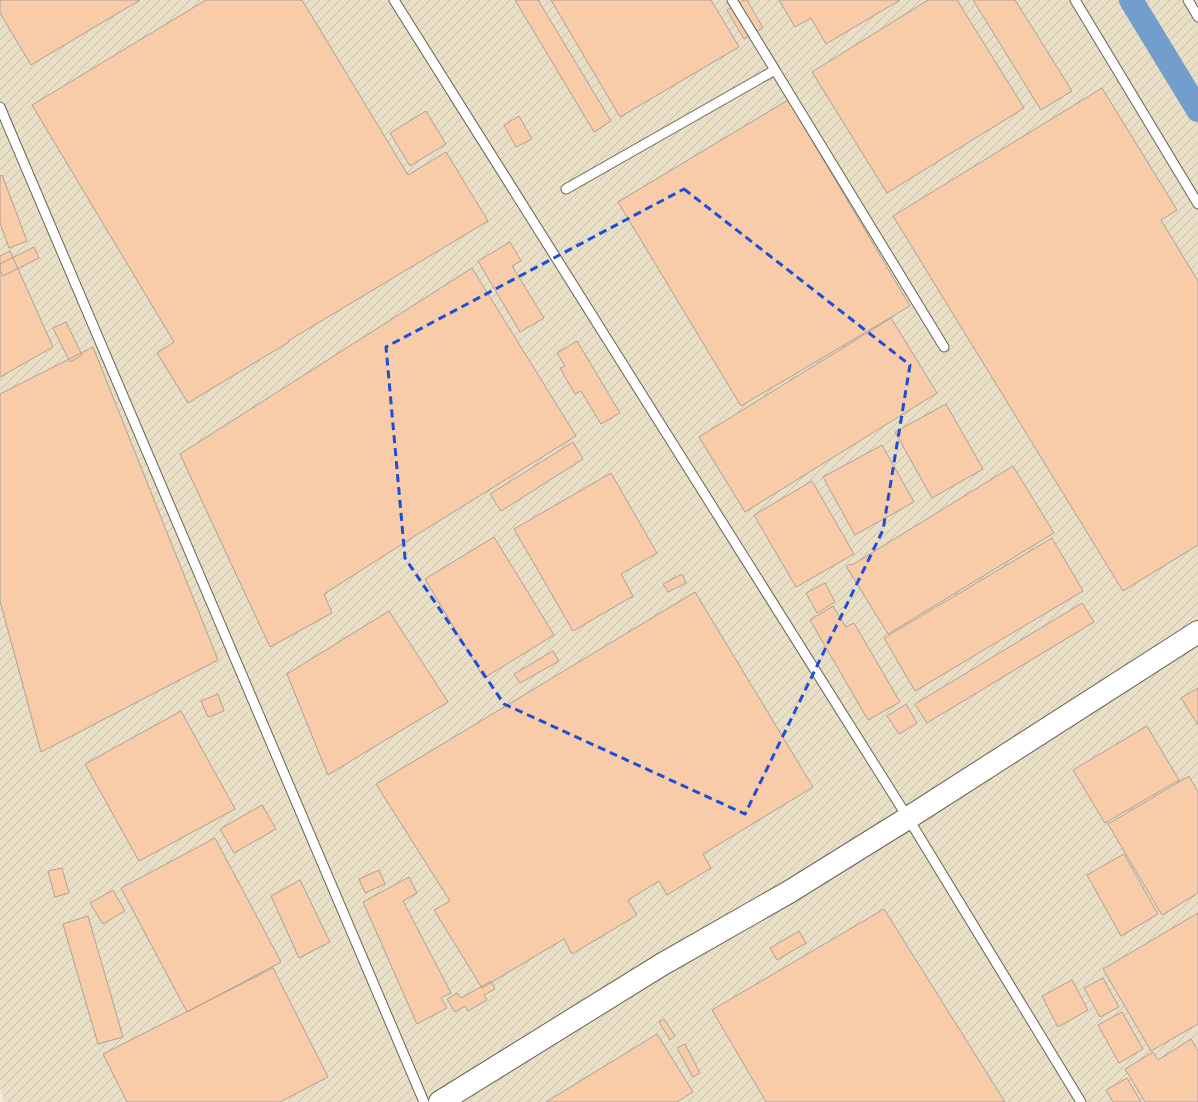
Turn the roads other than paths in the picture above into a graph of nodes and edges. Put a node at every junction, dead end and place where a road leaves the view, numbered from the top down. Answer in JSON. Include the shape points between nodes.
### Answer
{"nodes":[{"id":1,"x":394,"y":0,"type":"edge"},
{"id":2,"x":732,"y":0,"type":"edge"},
{"id":3,"x":1075,"y":0,"type":"edge"},
{"id":4,"x":1188,"y":0,"type":"edge"},
{"id":5,"x":1198,"y":17,"type":"edge"},
{"id":6,"x":775,"y":70,"type":"junction"},
{"id":7,"x":0,"y":107,"type":"edge"},
{"id":8,"x":566,"y":189,"type":"dead end"},
{"id":9,"x":1198,"y":204,"type":"edge"},
{"id":10,"x":944,"y":346,"type":"dead end"},
{"id":11,"x":1198,"y":632,"type":"edge"},
{"id":12,"x":908,"y":818,"type":"junction"},
{"id":13,"x":424,"y":1102,"type":"edge"},
{"id":14,"x":440,"y":1102,"type":"edge"},
{"id":15,"x":1081,"y":1102,"type":"edge"}],
"edges":[{"from":1,"to":12,"type":"lane"},
{"from":2,"to":6,"type":"lane"},
{"from":3,"to":9,"type":"lane"},
{"from":4,"to":5,"type":"lane"},
{"from":6,"to":8,"type":"lane"},
{"from":6,"to":10,"type":"lane"},
{"from":7,"to":13,"type":"lane"},
{"from":11,"to":12,"type":"street"},
{"from":12,"to":14,"type":"street","via":[[789,892],[661,965]]},
{"from":12,"to":15,"type":"lane"}]}
